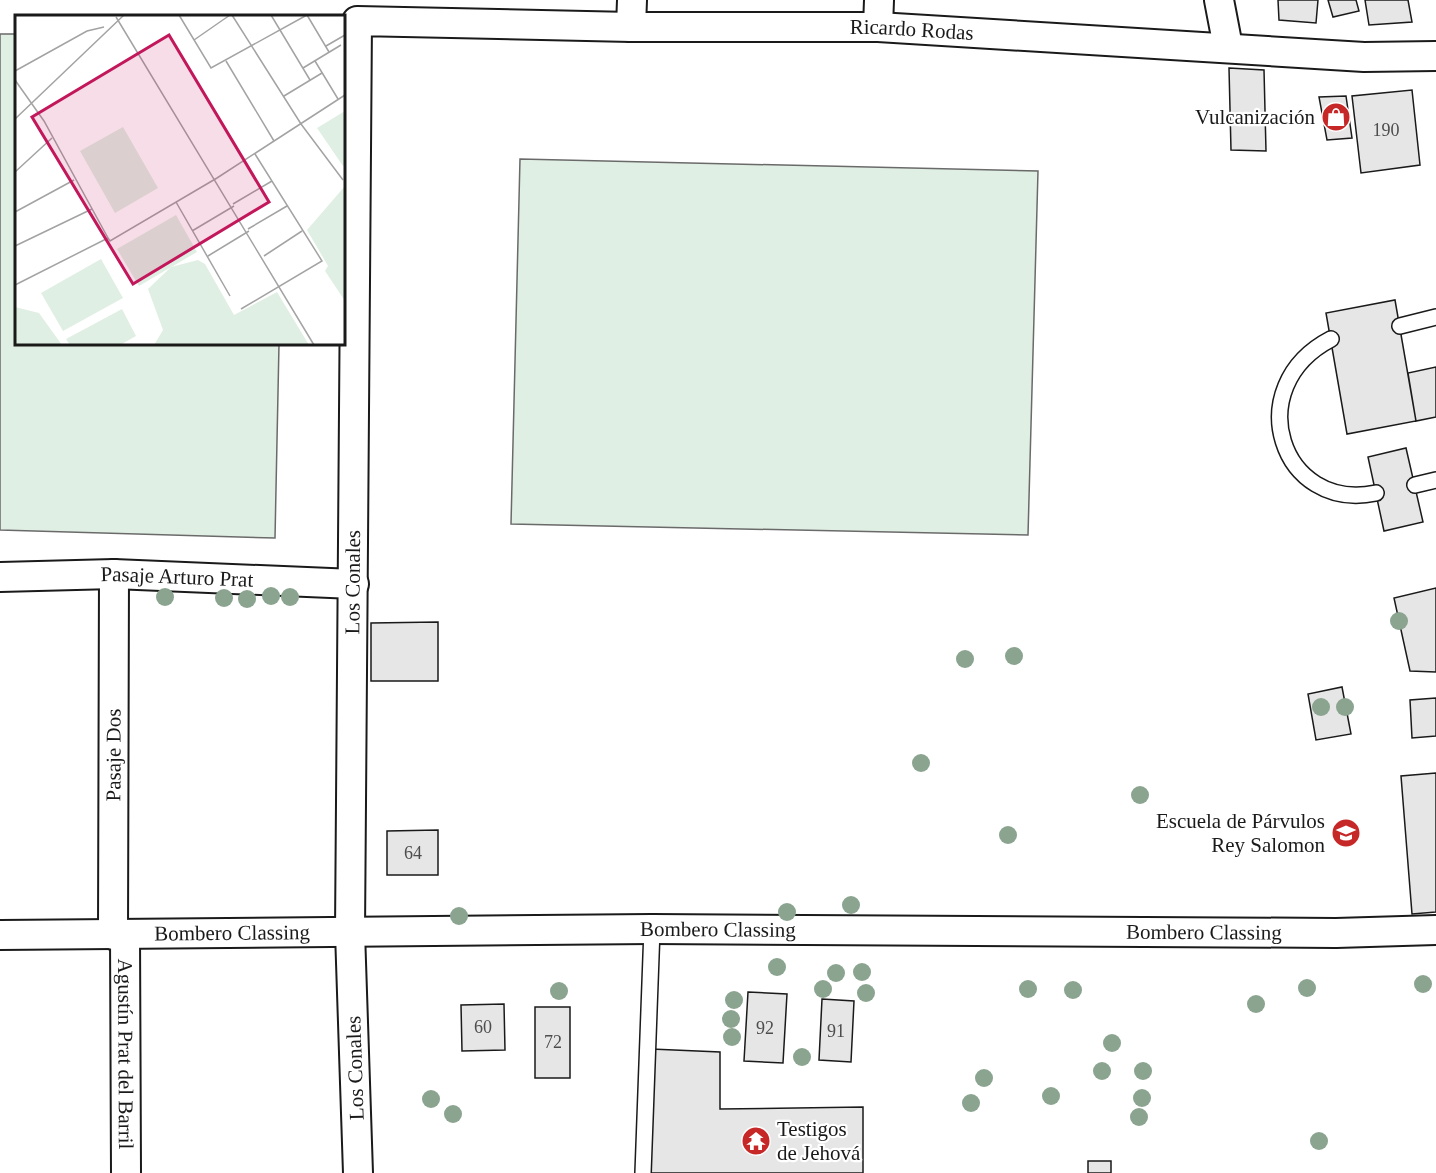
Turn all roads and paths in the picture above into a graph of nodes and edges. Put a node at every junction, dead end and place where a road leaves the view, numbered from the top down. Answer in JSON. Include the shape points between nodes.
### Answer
{"nodes":[{"id":1,"x":1219,"y":0,"type":"edge"},
{"id":2,"x":386,"y":10,"type":"edge"},
{"id":3,"x":631,"y":14,"type":"edge"},
{"id":4,"x":879,"y":14,"type":"edge"},
{"id":5,"x":1228,"y":47,"type":"junction"},
{"id":6,"x":1436,"y":56,"type":"edge"},
{"id":7,"x":1436,"y":317,"type":"edge"},
{"id":8,"x":1400,"y":326,"type":"dead end"},
{"id":9,"x":1331,"y":339,"type":"dead end"},
{"id":10,"x":1436,"y":480,"type":"edge"},
{"id":11,"x":1415,"y":484,"type":"dead end"},
{"id":12,"x":1376,"y":493,"type":"dead end"},
{"id":13,"x":114,"y":574,"type":"junction"},
{"id":14,"x":0,"y":577,"type":"edge"},
{"id":15,"x":354,"y":584,"type":"junction"},
{"id":16,"x":652,"y":929,"type":"junction"},
{"id":17,"x":1436,"y":930,"type":"edge"},
{"id":18,"x":350,"y":932,"type":"junction"},
{"id":19,"x":0,"y":935,"type":"edge"},
{"id":20,"x":119,"y":935,"type":"junction"},
{"id":21,"x":126,"y":1173,"type":"edge"},
{"id":22,"x":358,"y":1173,"type":"edge"},
{"id":23,"x":643,"y":1173,"type":"edge"}],
"edges":[{"from":1,"to":5,"type":"street"},
{"from":2,"to":3,"type":"street","name":"Ricardo Rodas"},
{"from":2,"to":15,"type":"street","name":"Los Conales","via":[[357,21]]},
{"from":3,"to":4,"type":"street","name":"Ricardo Rodas"},
{"from":4,"to":5,"type":"street","name":"Ricardo Rodas"},
{"from":5,"to":6,"type":"street","name":"Ricardo Rodas","via":[[1364,57]]},
{"from":7,"to":8,"type":"lane"},
{"from":9,"to":12,"type":"lane","via":[[1301,358],[1283,388],[1279,405],[1282,440],[1290,457],[1316,483],[1351,495]]},
{"from":10,"to":11,"type":"lane"},
{"from":13,"to":14,"type":"street","name":"Pasaje Arturo Prat"},
{"from":13,"to":15,"type":"street","name":"Pasaje Arturo Prat"},
{"from":13,"to":20,"type":"street","name":"Pasaje Dos"},
{"from":15,"to":18,"type":"street","name":"Los Conales"},
{"from":16,"to":17,"type":"street","name":"Bombero Classing","via":[[1325,933]]},
{"from":16,"to":18,"type":"street","name":"Bombero Classing"},
{"from":16,"to":23,"type":"lane"},
{"from":18,"to":20,"type":"street","name":"Bombero Classing"},
{"from":18,"to":22,"type":"street","name":"Los Conales"},
{"from":19,"to":20,"type":"street","name":"Bombero Classing"},
{"from":20,"to":21,"type":"street","name":"Agustín Prat del Barril"}]}
